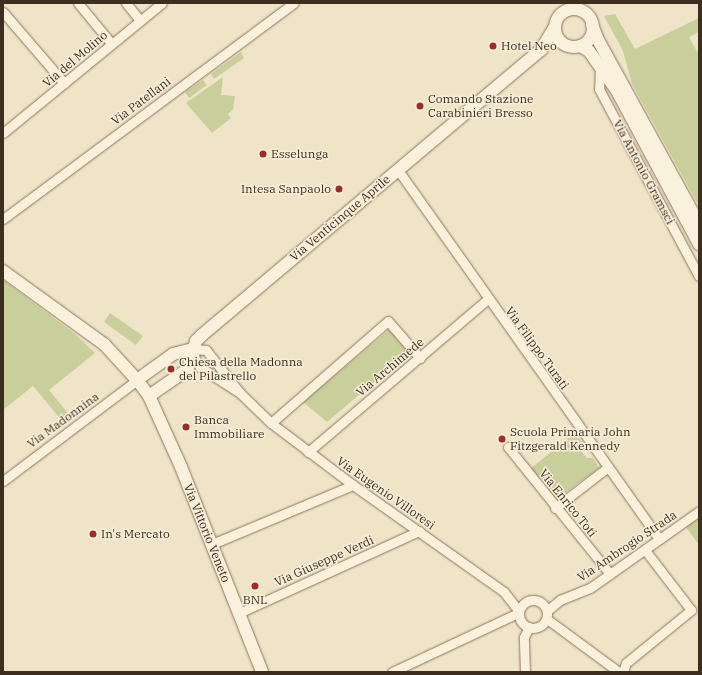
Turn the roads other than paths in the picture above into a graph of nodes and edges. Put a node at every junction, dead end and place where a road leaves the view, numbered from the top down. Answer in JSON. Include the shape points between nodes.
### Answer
{"nodes":[{"id":1,"x":78,"y":3,"type":"edge"},
{"id":2,"x":126,"y":3,"type":"edge"},
{"id":3,"x":162,"y":3,"type":"edge"},
{"id":4,"x":294,"y":3,"type":"edge"},
{"id":5,"x":558,"y":3,"type":"edge"},
{"id":6,"x":573,"y":6,"type":"edge"},
{"id":7,"x":3,"y":12,"type":"edge"},
{"id":8,"x":140,"y":20,"type":"junction"},
{"id":9,"x":556,"y":24,"type":"junction"},
{"id":10,"x":592,"y":25,"type":"junction"},
{"id":11,"x":111,"y":43,"type":"junction"},
{"id":12,"x":567,"y":46,"type":"junction"},
{"id":13,"x":580,"y":46,"type":"junction"},
{"id":14,"x":541,"y":50,"type":"junction"},
{"id":15,"x":600,"y":66,"type":"junction"},
{"id":16,"x":64,"y":83,"type":"junction"},
{"id":17,"x":3,"y":133,"type":"edge"},
{"id":18,"x":398,"y":170,"type":"junction"},
{"id":19,"x":3,"y":219,"type":"edge"},
{"id":20,"x":699,"y":224,"type":"edge"},
{"id":21,"x":699,"y":244,"type":"edge"},
{"id":22,"x":3,"y":271,"type":"edge"},
{"id":23,"x":699,"y":276,"type":"edge"},
{"id":24,"x":488,"y":299,"type":"junction"},
{"id":25,"x":193,"y":349,"type":"junction"},
{"id":26,"x":420,"y":358,"type":"junction"},
{"id":27,"x":138,"y":380,"type":"junction"},
{"id":28,"x":240,"y":394,"type":"junction"},
{"id":29,"x":149,"y":396,"type":"junction"},
{"id":30,"x":271,"y":422,"type":"junction"},
{"id":31,"x":508,"y":447,"type":"dead end"},
{"id":32,"x":308,"y":452,"type":"junction"},
{"id":33,"x":608,"y":467,"type":"junction"},
{"id":34,"x":3,"y":481,"type":"edge"},
{"id":35,"x":353,"y":485,"type":"junction"},
{"id":36,"x":555,"y":508,"type":"junction"},
{"id":37,"x":699,"y":511,"type":"edge"},
{"id":38,"x":419,"y":531,"type":"junction"},
{"id":39,"x":659,"y":539,"type":"junction"},
{"id":40,"x":212,"y":544,"type":"junction"},
{"id":41,"x":645,"y":550,"type":"junction"},
{"id":42,"x":610,"y":574,"type":"junction"},
{"id":43,"x":518,"y":612,"type":"junction"},
{"id":44,"x":238,"y":613,"type":"junction"},
{"id":45,"x":548,"y":615,"type":"junction"},
{"id":46,"x":534,"y":626,"type":"junction"},
{"id":47,"x":564,"y":634,"type":"junction"},
{"id":48,"x":262,"y":672,"type":"edge"},
{"id":49,"x":392,"y":672,"type":"edge"},
{"id":50,"x":525,"y":672,"type":"edge"},
{"id":51,"x":619,"y":672,"type":"edge"},
{"id":52,"x":624,"y":672,"type":"edge"}],
"edges":[{"from":1,"to":11,"type":"street"},
{"from":2,"to":8,"type":"street"},
{"from":3,"to":8,"type":"street","name":"Via del Molino"},
{"from":4,"to":19,"type":"street","name":"Via Patellani"},
{"from":5,"to":9,"type":"street"},
{"from":6,"to":9,"type":"street"},
{"from":6,"to":10,"type":"street","via":[[585,13]]},
{"from":7,"to":16,"type":"street"},
{"from":8,"to":11,"type":"street","name":"Via del Molino"},
{"from":9,"to":12,"type":"street","via":[[558,39]]},
{"from":9,"to":14,"type":"street","name":"Via Venticinque Aprile"},
{"from":10,"to":13,"type":"street","via":[[590,37]]},
{"from":10,"to":20,"type":"street","name":"Via Antonio Gramsci"},
{"from":11,"to":16,"type":"street","name":"Via del Molino"},
{"from":12,"to":13,"type":"street"},
{"from":12,"to":14,"type":"street"},
{"from":13,"to":15,"type":"street","name":"Via Antonio Gramsci","via":[[589,51]]},
{"from":14,"to":18,"type":"street","name":"Via Venticinque Aprile"},
{"from":15,"to":21,"type":"street","name":"Via Antonio Gramsci","via":[[617,91]]},
{"from":15,"to":23,"type":"street","name":"Via Antonio Gramsci","via":[[599,89]]},
{"from":16,"to":17,"type":"street","name":"Via del Molino"},
{"from":18,"to":24,"type":"street","name":"Via Filippo Turati"},
{"from":18,"to":25,"type":"street","name":"Via Venticinque Aprile","via":[[196,340]]},
{"from":22,"to":27,"type":"street","name":"Via Vittorio Veneto","via":[[96,337]]},
{"from":24,"to":26,"type":"street","name":"Via Archimede"},
{"from":24,"to":33,"type":"street","name":"Via Filippo Turati"},
{"from":25,"to":27,"type":"street","via":[[173,354]]},
{"from":25,"to":28,"type":"street","name":"Via Eugenio Villoresi","via":[[200,367]]},
{"from":25,"to":28,"type":"street","name":"Via Eugenio Villoresi","via":[[206,350]]},
{"from":25,"to":29,"type":"street","via":[[188,369]]},
{"from":26,"to":30,"type":"street","via":[[388,321]]},
{"from":26,"to":32,"type":"street","name":"Via Archimede"},
{"from":27,"to":29,"type":"street","name":"Via Vittorio Veneto"},
{"from":27,"to":34,"type":"street","name":"Via Madonnina"},
{"from":28,"to":30,"type":"street","name":"Via Eugenio Villoresi"},
{"from":29,"to":40,"type":"street","name":"Via Vittorio Veneto","via":[[162,421]]},
{"from":30,"to":32,"type":"street","name":"Via Eugenio Villoresi"},
{"from":31,"to":36,"type":"street","name":"Via Enrico Toti"},
{"from":32,"to":35,"type":"street","name":"Via Eugenio Villoresi"},
{"from":33,"to":36,"type":"street"},
{"from":33,"to":39,"type":"street","name":"Via Filippo Turati"},
{"from":35,"to":38,"type":"street","name":"Via Eugenio Villoresi"},
{"from":35,"to":40,"type":"street"},
{"from":36,"to":42,"type":"street","name":"Via Enrico Toti"},
{"from":37,"to":39,"type":"street","name":"Via Ambrogio Strada"},
{"from":38,"to":43,"type":"street","name":"Via Eugenio Villoresi","via":[[504,592]]},
{"from":38,"to":44,"type":"street","name":"Via Giuseppe Verdi"},
{"from":39,"to":41,"type":"street","name":"Via Ambrogio Strada"},
{"from":40,"to":44,"type":"street","name":"Via Vittorio Veneto"},
{"from":41,"to":42,"type":"street","name":"Via Ambrogio Strada"},
{"from":41,"to":52,"type":"street","via":[[691,610],[626,663]]},
{"from":42,"to":45,"type":"street","name":"Via Ambrogio Strada","via":[[590,588],[560,600]]},
{"from":43,"to":45,"type":"street","via":[[523,604],[532,601],[542,602]]},
{"from":43,"to":46,"type":"street","via":[[520,621]]},
{"from":43,"to":49,"type":"street"},
{"from":44,"to":48,"type":"street","name":"Via Vittorio Veneto"},
{"from":45,"to":46,"type":"street"},
{"from":45,"to":47,"type":"street"},
{"from":46,"to":47,"type":"street"},
{"from":46,"to":50,"type":"street","via":[[524,637]]},
{"from":47,"to":51,"type":"street"}]}
